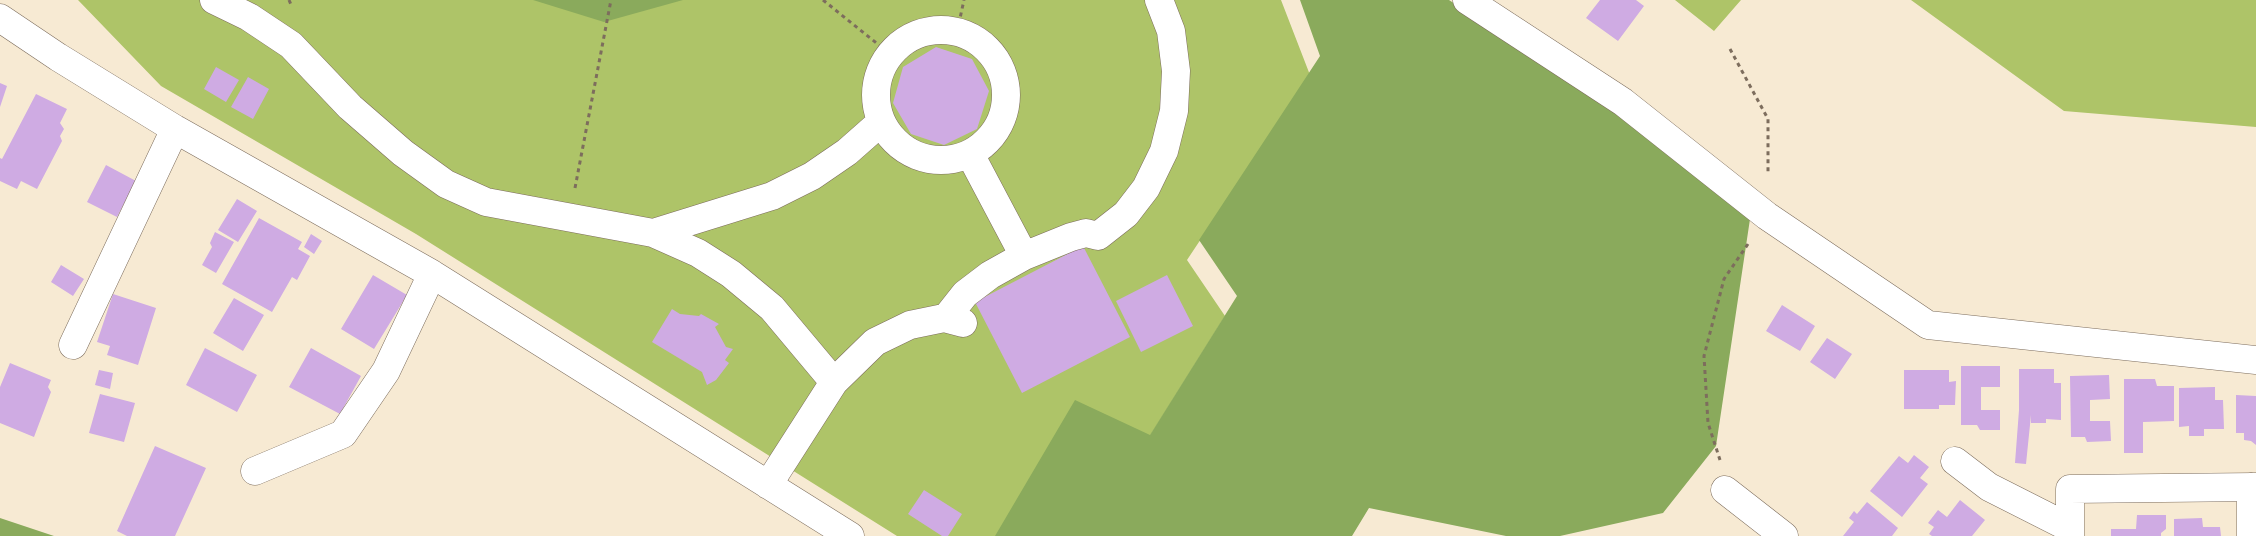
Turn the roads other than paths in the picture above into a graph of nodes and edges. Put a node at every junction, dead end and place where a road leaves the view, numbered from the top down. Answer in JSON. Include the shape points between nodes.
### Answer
{"nodes":[{"id":1,"x":214,"y":0,"type":"edge"},
{"id":2,"x":1159,"y":0,"type":"edge"},
{"id":3,"x":1467,"y":0,"type":"edge"},
{"id":4,"x":0,"y":18,"type":"edge"},
{"id":5,"x":881,"y":122,"type":"junction"},
{"id":6,"x":175,"y":129,"type":"junction"},
{"id":7,"x":970,"y":154,"type":"junction"},
{"id":8,"x":653,"y":233,"type":"junction"},
{"id":9,"x":1024,"y":256,"type":"junction"},
{"id":10,"x":432,"y":274,"type":"junction"},
{"id":11,"x":73,"y":345,"type":"dead end"},
{"id":12,"x":2256,"y":360,"type":"edge"},
{"id":13,"x":834,"y":382,"type":"junction"},
{"id":14,"x":1955,"y":461,"type":"dead end"},
{"id":15,"x":254,"y":471,"type":"dead end"},
{"id":16,"x":768,"y":485,"type":"junction"},
{"id":17,"x":2254,"y":487,"type":"edge"},
{"id":18,"x":1726,"y":490,"type":"road end"},
{"id":19,"x":2070,"y":532,"type":"edge"},
{"id":20,"x":850,"y":536,"type":"edge"},
{"id":21,"x":1784,"y":536,"type":"edge"},
{"id":22,"x":2251,"y":536,"type":"edge"}],
"edges":[{"from":1,"to":8,"type":"street","via":[[249,17],[291,45],[350,107],[403,154],[446,184],[486,202]]},
{"from":2,"to":9,"type":"street","via":[[1170,32],[1176,71],[1174,111],[1164,151],[1146,188],[1126,214],[1098,236],[1086,233],[1071,237]]},
{"from":3,"to":12,"type":"street","via":[[1624,102],[1767,216],[1928,325]]},
{"from":4,"to":6,"type":"street"},
{"from":5,"to":7,"type":"street","via":[[890,137],[906,152],[927,160],[949,160]]},
{"from":5,"to":7,"type":"street","via":[[875,96],[879,74],[890,54],[906,40],[926,31],[947,30],[968,35],[986,46],[999,63],[1006,83],[1006,104],[1000,124],[988,142]]},
{"from":5,"to":8,"type":"street","via":[[847,152],[812,176],[764,199]]},
{"from":6,"to":10,"type":"street"},
{"from":6,"to":11,"type":"street"},
{"from":7,"to":9,"type":"street"},
{"from":8,"to":13,"type":"street","via":[[698,253],[731,274],[772,308]]},
{"from":9,"to":13,"type":"street","via":[[965,294],[955,321],[910,325],[875,342]]},
{"from":10,"to":15,"type":"street","via":[[386,371],[343,434]]},
{"from":10,"to":16,"type":"street"},
{"from":13,"to":16,"type":"street"},
{"from":14,"to":19,"type":"street","via":[[1989,487]]},
{"from":16,"to":20,"type":"street"},
{"from":17,"to":19,"type":"street","via":[[2070,489]]},
{"from":17,"to":22,"type":"street"},
{"from":18,"to":21,"type":"street"}]}
